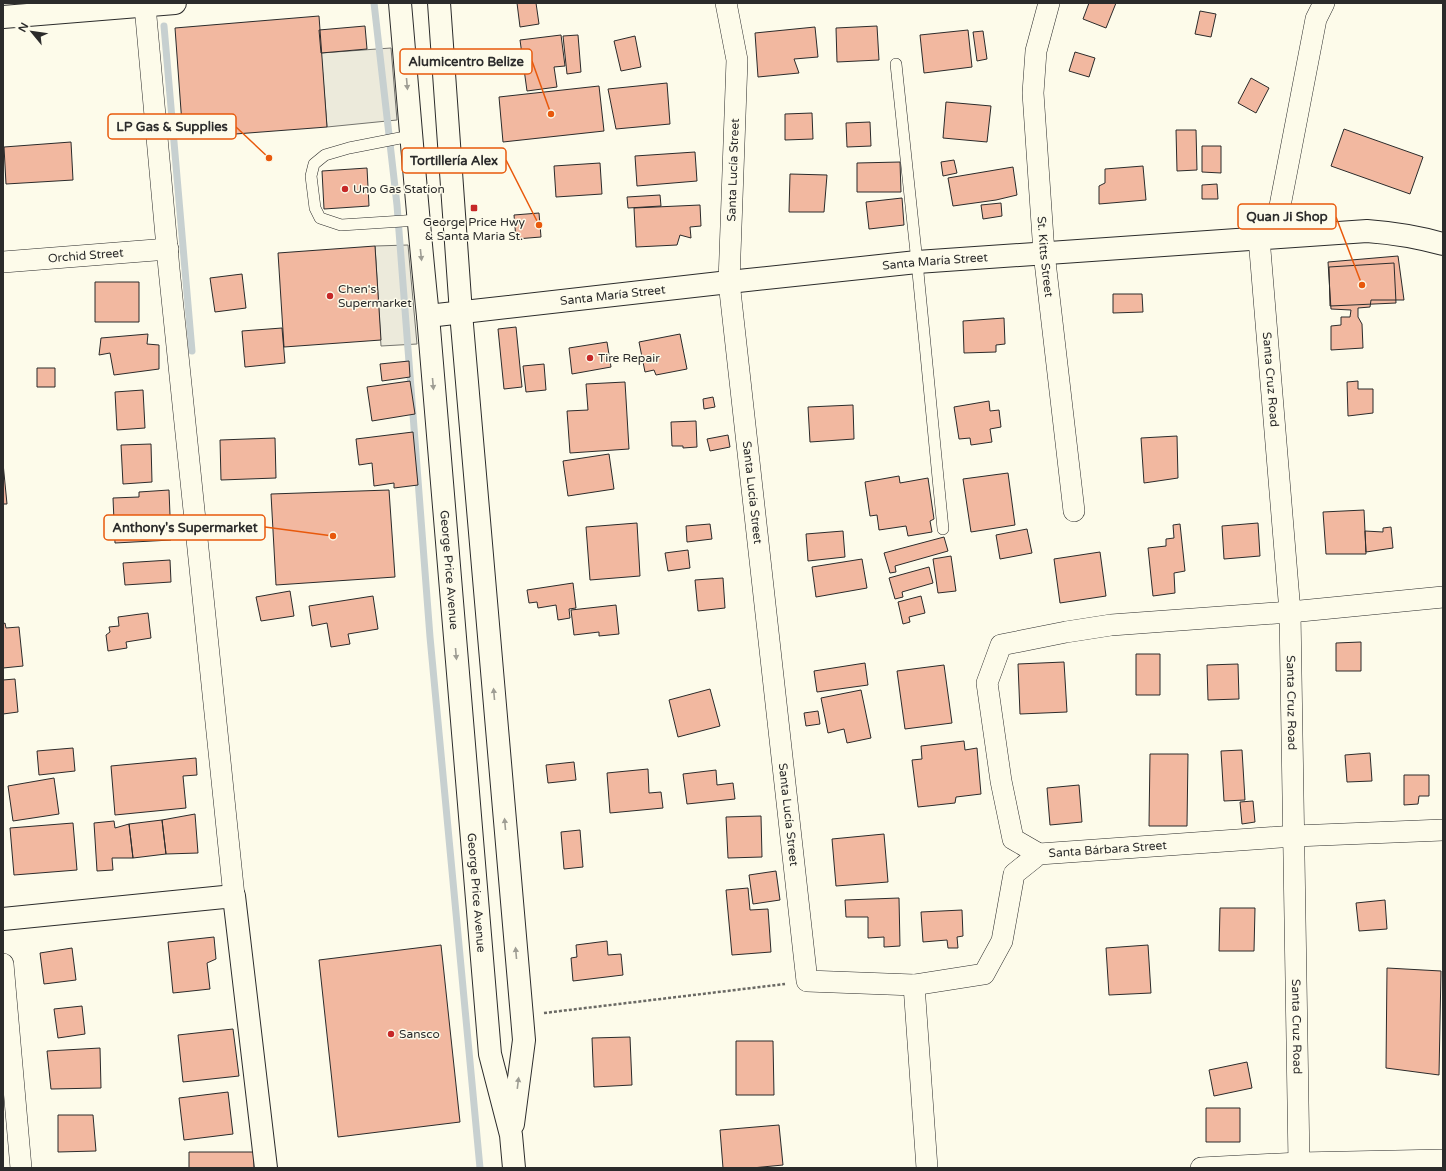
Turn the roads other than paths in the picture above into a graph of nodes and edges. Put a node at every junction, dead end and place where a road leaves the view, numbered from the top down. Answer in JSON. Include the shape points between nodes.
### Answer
{"nodes":[{"id":1,"x":175,"y":3,"type":"edge"},
{"id":2,"x":400,"y":3,"type":"edge"},
{"id":3,"x":438,"y":3,"type":"edge"},
{"id":4,"x":726,"y":3,"type":"edge"},
{"id":5,"x":1049,"y":3,"type":"edge"},
{"id":6,"x":1324,"y":3,"type":"edge"},
{"id":7,"x":145,"y":6,"type":"junction"},
{"id":8,"x":3,"y":17,"type":"edge"},
{"id":9,"x":896,"y":64,"type":"dead end"},
{"id":10,"x":412,"y":137,"type":"junction"},
{"id":11,"x":419,"y":220,"type":"junction"},
{"id":12,"x":1266,"y":237,"type":"junction"},
{"id":13,"x":1443,"y":244,"type":"edge"},
{"id":14,"x":168,"y":249,"type":"junction"},
{"id":15,"x":1044,"y":252,"type":"junction"},
{"id":16,"x":3,"y":262,"type":"edge"},
{"id":17,"x":917,"y":262,"type":"junction"},
{"id":18,"x":729,"y":282,"type":"junction"},
{"id":19,"x":461,"y":313,"type":"junction"},
{"id":20,"x":428,"y":316,"type":"junction"},
{"id":21,"x":1074,"y":511,"type":"dead end"},
{"id":22,"x":943,"y":529,"type":"dead end"},
{"id":23,"x":1443,"y":597,"type":"edge"},
{"id":24,"x":1290,"y":612,"type":"junction"},
{"id":25,"x":1443,"y":830,"type":"edge"},
{"id":26,"x":1295,"y":836,"type":"junction"},
{"id":27,"x":1013,"y":838,"type":"junction"},
{"id":28,"x":1039,"y":854,"type":"junction"},
{"id":29,"x":1014,"y":874,"type":"junction"},
{"id":30,"x":234,"y":896,"type":"junction"},
{"id":31,"x":3,"y":919,"type":"edge"},
{"id":32,"x":3,"y":964,"type":"edge"},
{"id":33,"x":914,"y":985,"type":"junction"},
{"id":34,"x":511,"y":1135,"type":"junction"},
{"id":35,"x":1443,"y":1160,"type":"edge"},
{"id":36,"x":1298,"y":1166,"type":"edge"},
{"id":37,"x":21,"y":1168,"type":"edge"},
{"id":38,"x":266,"y":1168,"type":"edge"},
{"id":39,"x":514,"y":1168,"type":"edge"},
{"id":40,"x":928,"y":1168,"type":"edge"},
{"id":41,"x":1201,"y":1168,"type":"edge"}],
"edges":[{"from":1,"to":7,"type":"main road"},
{"from":2,"to":10,"type":"main road","name":"George Price Avenue","one_way":true},
{"from":3,"to":19,"type":"main road","name":"George Price Avenue"},
{"from":4,"to":18,"type":"street","name":"Santa Lucía Street","via":[[737,60]]},
{"from":5,"to":15,"type":"street","name":"St. Kitts Street","via":[[1036,51],[1033,93]]},
{"from":6,"to":12,"type":"street","name":"Santa Cruz Road","via":[[1316,19]]},
{"from":7,"to":8,"type":"main road"},
{"from":7,"to":14,"type":"street"},
{"from":9,"to":17,"type":"lane"},
{"from":10,"to":11,"type":"main road","name":"George Price Avenue"},
{"from":10,"to":11,"type":"lane","via":[[372,142],[325,155],[314,164],[311,176],[315,208],[320,218],[341,225]]},
{"from":11,"to":20,"type":"main road","name":"George Price Avenue","one_way":true},
{"from":12,"to":13,"type":"main road","name":"Santa María Street","via":[[1367,231],[1418,237]]},
{"from":12,"to":15,"type":"main road","name":"Santa María Street"},
{"from":12,"to":24,"type":"street","name":"Santa Cruz Road"},
{"from":14,"to":16,"type":"street","name":"Orchid Street"},
{"from":14,"to":30,"type":"street"},
{"from":15,"to":17,"type":"main road","name":"Santa María Street"},
{"from":15,"to":21,"type":"street","name":"St. Kitts Street"},
{"from":17,"to":18,"type":"main road","name":"Santa María Street"},
{"from":17,"to":22,"type":"lane"},
{"from":18,"to":19,"type":"main road","name":"Santa María Street"},
{"from":18,"to":33,"type":"street","name":"Santa Lucía Street","via":[[807,981]]},
{"from":19,"to":20,"type":"main road","name":"Santa María Street"},
{"from":34,"to":19,"type":"main road","name":"George Price Avenue","one_way":true,"via":[[524,1040]]},
{"from":20,"to":34,"type":"main road","name":"George Price Avenue","one_way":true,"via":[[490,1054]]},
{"from":23,"to":24,"type":"street"},
{"from":24,"to":26,"type":"street","name":"Santa Cruz Road"},
{"from":24,"to":27,"type":"street","via":[[1111,625],[1001,645],[987,683],[1001,781]]},
{"from":25,"to":26,"type":"street","name":"Santa Bárbara Street"},
{"from":26,"to":28,"type":"street","name":"Santa Bárbara Street"},
{"from":26,"to":36,"type":"street","name":"Santa Cruz Road"},
{"from":27,"to":28,"type":"street"},
{"from":27,"to":29,"type":"street"},
{"from":28,"to":29,"type":"street","name":"Santa Bárbara Street"},
{"from":29,"to":33,"type":"street","via":[[1002,941],[984,974]]},
{"from":30,"to":31,"type":"main road"},
{"from":30,"to":38,"type":"main road"},
{"from":32,"to":37,"type":"street"},
{"from":33,"to":40,"type":"street"},
{"from":34,"to":39,"type":"main road","name":"George Price Avenue"},
{"from":35,"to":36,"type":"street"},
{"from":36,"to":41,"type":"street"}]}
